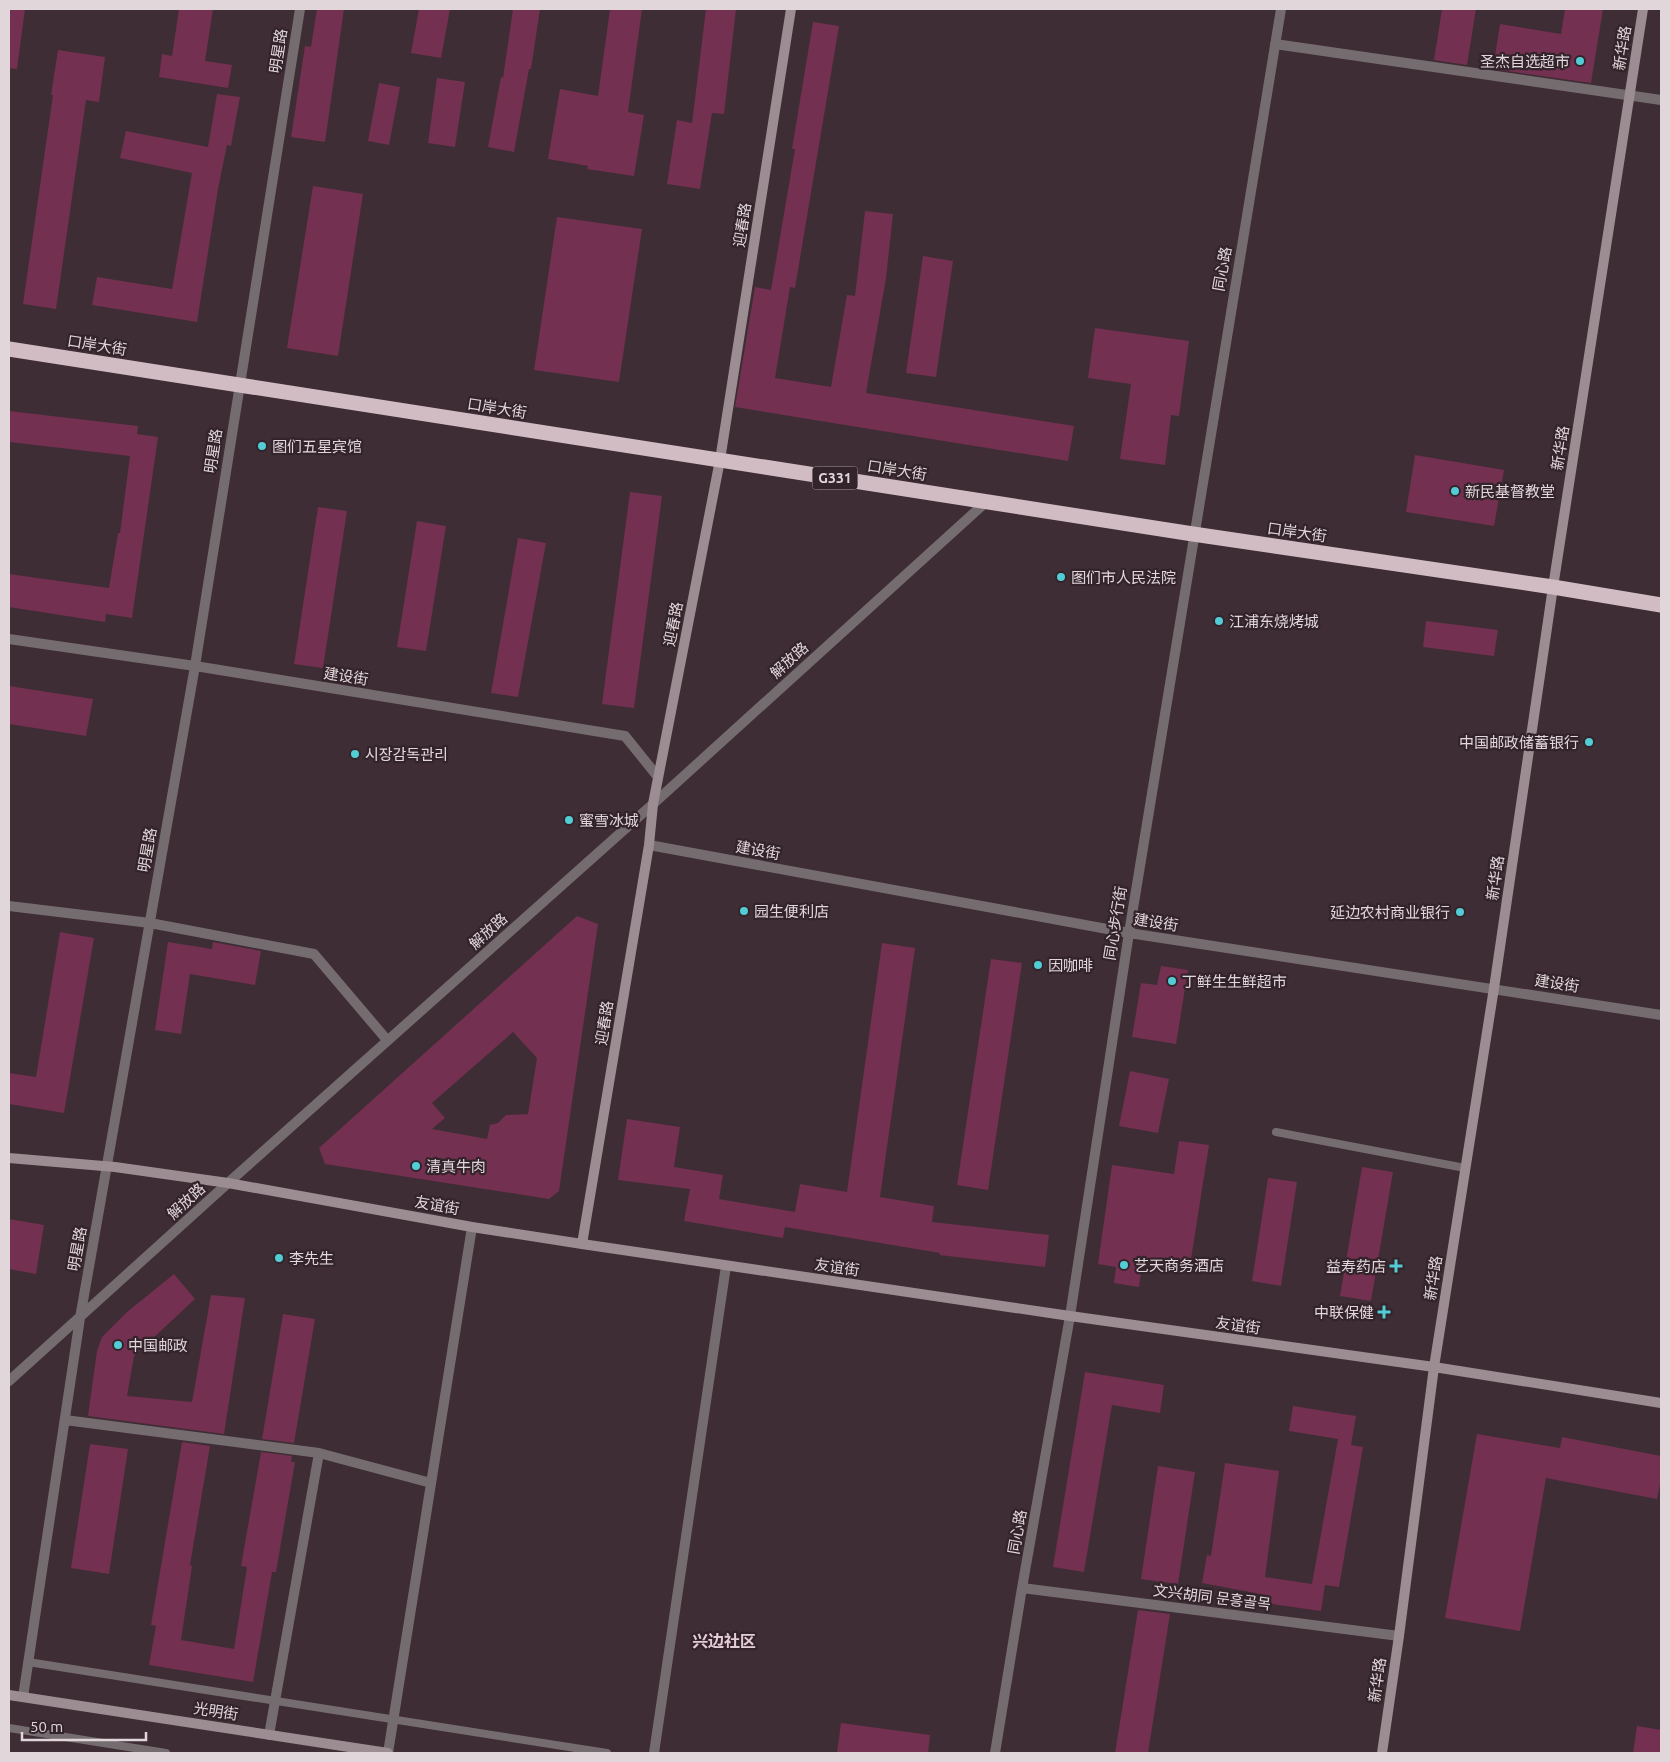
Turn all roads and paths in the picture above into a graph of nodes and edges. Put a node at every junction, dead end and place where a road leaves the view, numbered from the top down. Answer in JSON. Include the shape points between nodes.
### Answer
{"nodes":[{"id":1,"x":300,"y":9,"type":"edge"},
{"id":2,"x":791,"y":9,"type":"edge"},
{"id":3,"x":1281,"y":9,"type":"edge"},
{"id":4,"x":1643,"y":9,"type":"edge"},
{"id":5,"x":1275,"y":44,"type":"junction"},
{"id":6,"x":1630,"y":95,"type":"junction"},
{"id":7,"x":1661,"y":100,"type":"edge"},
{"id":8,"x":9,"y":349,"type":"edge"},
{"id":9,"x":239,"y":385,"type":"junction"},
{"id":10,"x":720,"y":460,"type":"junction"},
{"id":11,"x":986,"y":502,"type":"junction"},
{"id":12,"x":1193,"y":534,"type":"junction"},
{"id":13,"x":1553,"y":587,"type":"junction"},
{"id":14,"x":1661,"y":605,"type":"edge"},
{"id":15,"x":9,"y":639,"type":"edge"},
{"id":16,"x":195,"y":666,"type":"junction"},
{"id":17,"x":658,"y":777,"type":"junction"},
{"id":18,"x":654,"y":804,"type":"junction"},
{"id":19,"x":649,"y":845,"type":"junction"},
{"id":20,"x":9,"y":906,"type":"edge"},
{"id":21,"x":150,"y":922,"type":"junction"},
{"id":22,"x":1129,"y":933,"type":"junction"},
{"id":23,"x":1494,"y":988,"type":"junction"},
{"id":24,"x":1661,"y":1015,"type":"edge"},
{"id":25,"x":387,"y":1040,"type":"junction"},
{"id":26,"x":1276,"y":1132,"type":"dead end"},
{"id":27,"x":9,"y":1158,"type":"edge"},
{"id":28,"x":108,"y":1166,"type":"junction"},
{"id":29,"x":1465,"y":1168,"type":"junction"},
{"id":30,"x":228,"y":1183,"type":"junction"},
{"id":31,"x":472,"y":1227,"type":"junction"},
{"id":32,"x":582,"y":1244,"type":"junction"},
{"id":33,"x":726,"y":1266,"type":"junction"},
{"id":34,"x":1070,"y":1316,"type":"junction"},
{"id":35,"x":80,"y":1318,"type":"junction"},
{"id":36,"x":1434,"y":1367,"type":"junction"},
{"id":37,"x":9,"y":1381,"type":"edge"},
{"id":38,"x":1661,"y":1404,"type":"edge"},
{"id":39,"x":65,"y":1420,"type":"junction"},
{"id":40,"x":319,"y":1453,"type":"junction"},
{"id":41,"x":431,"y":1483,"type":"junction"},
{"id":42,"x":1022,"y":1588,"type":"junction"},
{"id":43,"x":1399,"y":1636,"type":"junction"},
{"id":44,"x":28,"y":1662,"type":"junction"},
{"id":45,"x":9,"y":1694,"type":"edge"},
{"id":46,"x":23,"y":1697,"type":"junction"},
{"id":47,"x":275,"y":1701,"type":"junction"},
{"id":48,"x":393,"y":1720,"type":"junction"},
{"id":49,"x":9,"y":1728,"type":"edge"},
{"id":50,"x":270,"y":1735,"type":"junction"},
{"id":51,"x":166,"y":1753,"type":"edge"},
{"id":52,"x":388,"y":1753,"type":"edge"},
{"id":53,"x":607,"y":1753,"type":"edge"},
{"id":54,"x":654,"y":1753,"type":"edge"},
{"id":55,"x":995,"y":1753,"type":"edge"},
{"id":56,"x":1382,"y":1753,"type":"edge"}],
"edges":[{"from":1,"to":9,"type":"street","name":"明星路"},
{"from":2,"to":10,"type":"street","name":"迎春路"},
{"from":3,"to":5,"type":"street","name":"同心路"},
{"from":4,"to":6,"type":"street","name":"新华路"},
{"from":5,"to":6,"type":"street"},
{"from":5,"to":12,"type":"street","name":"同心路"},
{"from":6,"to":7,"type":"street"},
{"from":6,"to":13,"type":"street","name":"新华路"},
{"from":8,"to":9,"type":"highway","name":"口岸大街","number":"G331"},
{"from":9,"to":10,"type":"highway","name":"口岸大街","number":"G331"},
{"from":9,"to":16,"type":"street","name":"明星路"},
{"from":10,"to":11,"type":"highway","name":"口岸大街","number":"G331"},
{"from":10,"to":17,"type":"street","name":"迎春路"},
{"from":11,"to":12,"type":"highway","name":"口岸大街","number":"G331"},
{"from":11,"to":18,"type":"street","name":"解放路"},
{"from":12,"to":13,"type":"highway","name":"口岸大街","number":"G331"},
{"from":12,"to":22,"type":"street","name":"同心步行街"},
{"from":13,"to":14,"type":"highway","name":"口岸大街","number":"G331"},
{"from":13,"to":23,"type":"street","name":"新华路"},
{"from":15,"to":16,"type":"street","name":"建设街"},
{"from":16,"to":17,"type":"street","name":"建设街","via":[[625,736]]},
{"from":16,"to":21,"type":"street","name":"明星路"},
{"from":17,"to":18,"type":"street","name":"迎春路"},
{"from":18,"to":19,"type":"street","name":"迎春路"},
{"from":18,"to":25,"type":"street","name":"解放路"},
{"from":19,"to":22,"type":"street","name":"建设街"},
{"from":19,"to":32,"type":"street","name":"迎春路"},
{"from":20,"to":21,"type":"street"},
{"from":21,"to":25,"type":"street","via":[[314,954]]},
{"from":21,"to":28,"type":"street","name":"明星路"},
{"from":22,"to":23,"type":"street","name":"建设街"},
{"from":22,"to":34,"type":"street","name":"同心步行街"},
{"from":23,"to":24,"type":"street","name":"建设街"},
{"from":23,"to":29,"type":"street","name":"新华路"},
{"from":25,"to":30,"type":"street","name":"解放路"},
{"from":26,"to":29,"type":"lane"},
{"from":27,"to":28,"type":"street","name":"友谊街"},
{"from":28,"to":30,"type":"street","name":"友谊街"},
{"from":28,"to":35,"type":"street","name":"明星路"},
{"from":29,"to":36,"type":"street","name":"新华路"},
{"from":30,"to":31,"type":"street","name":"友谊街"},
{"from":30,"to":35,"type":"street","name":"解放路"},
{"from":31,"to":32,"type":"street","name":"友谊街"},
{"from":31,"to":41,"type":"street"},
{"from":32,"to":33,"type":"street","name":"友谊街"},
{"from":33,"to":34,"type":"street","name":"友谊街"},
{"from":33,"to":54,"type":"street"},
{"from":34,"to":36,"type":"street","name":"友谊街"},
{"from":34,"to":42,"type":"street","name":"同心路"},
{"from":35,"to":37,"type":"street","name":"解放路"},
{"from":35,"to":39,"type":"street","name":"明星路"},
{"from":36,"to":38,"type":"street","name":"友谊街"},
{"from":36,"to":43,"type":"street","name":"新华路"},
{"from":39,"to":40,"type":"street"},
{"from":39,"to":44,"type":"street","name":"明星路"},
{"from":40,"to":41,"type":"street"},
{"from":40,"to":47,"type":"street"},
{"from":41,"to":48,"type":"street"},
{"from":42,"to":43,"type":"street","name":"文兴胡同 문흥골목"},
{"from":42,"to":55,"type":"street","name":"同心路"},
{"from":43,"to":56,"type":"street","name":"新华路"},
{"from":44,"to":46,"type":"street","name":"明星路"},
{"from":44,"to":47,"type":"lane"},
{"from":45,"to":46,"type":"street","name":"光明街"},
{"from":46,"to":50,"type":"street","name":"光明街"},
{"from":47,"to":48,"type":"lane"},
{"from":47,"to":50,"type":"street"},
{"from":48,"to":52,"type":"street"},
{"from":48,"to":53,"type":"lane"},
{"from":49,"to":51,"type":"lane"},
{"from":50,"to":52,"type":"street","name":"光明街"}]}
